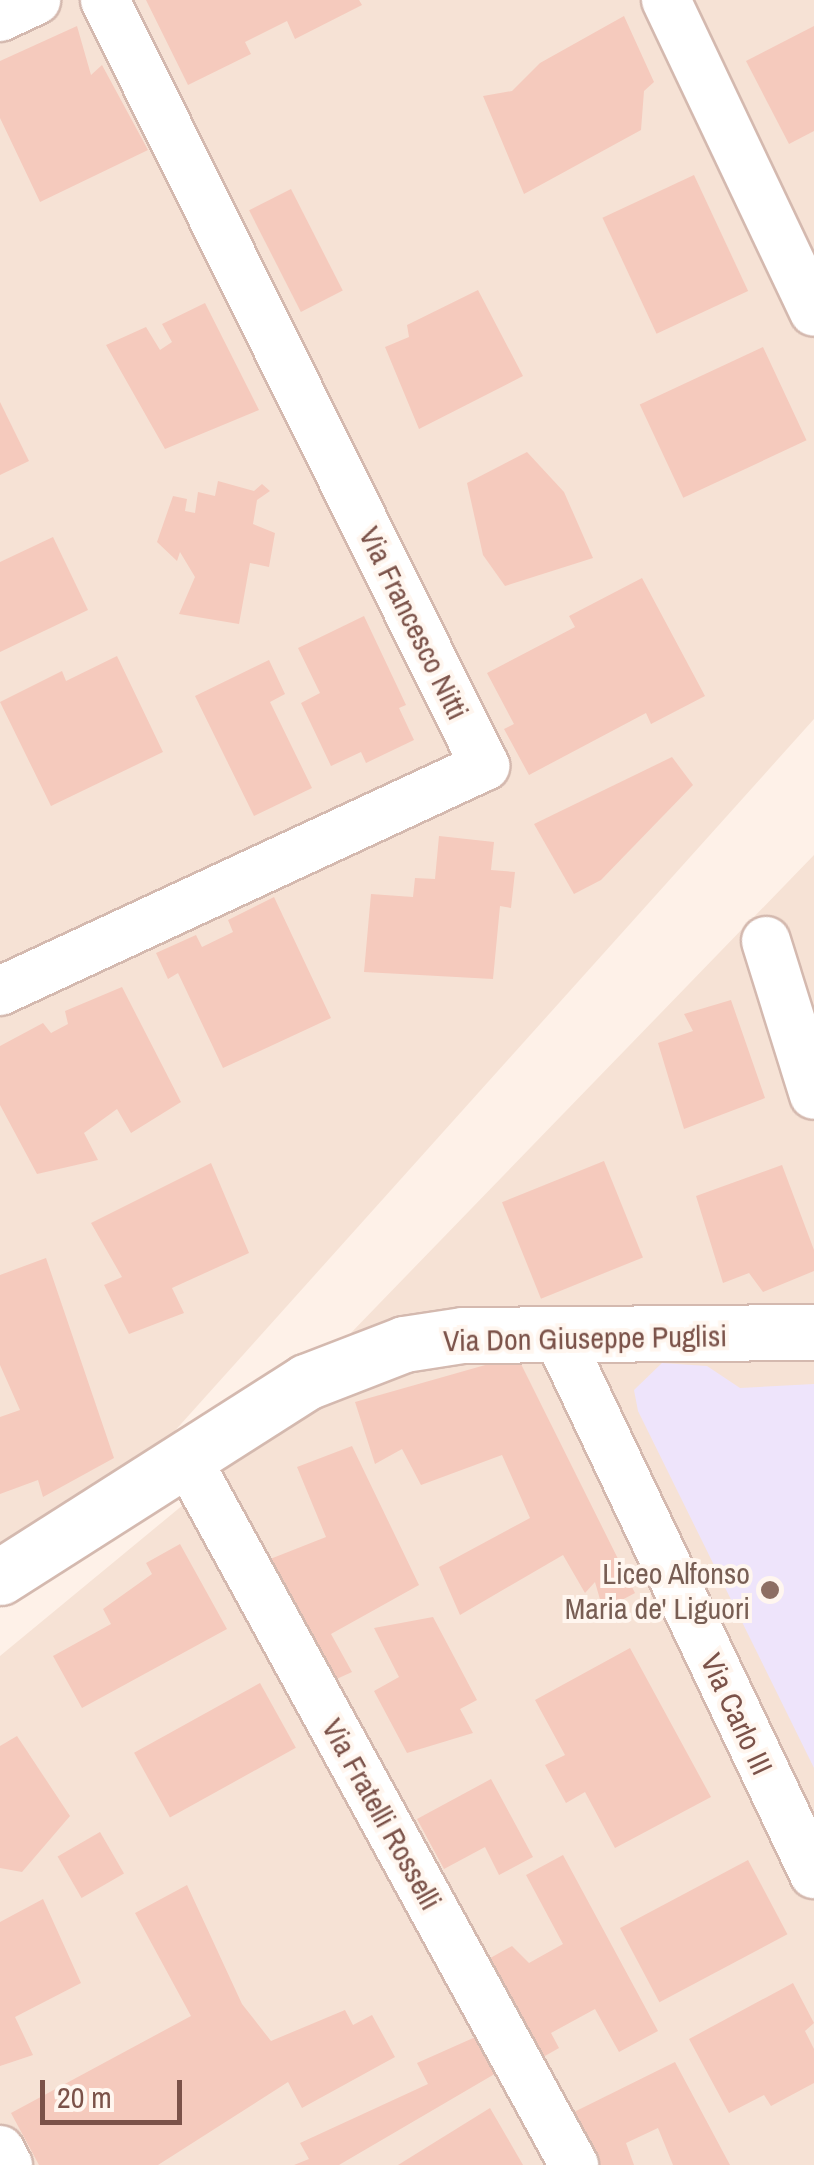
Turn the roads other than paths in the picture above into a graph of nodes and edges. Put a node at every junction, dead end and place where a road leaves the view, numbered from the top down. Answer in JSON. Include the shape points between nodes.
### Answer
{"nodes":[{"id":1,"x":36,"y":0,"type":"edge"},
{"id":2,"x":105,"y":0,"type":"edge"},
{"id":3,"x":666,"y":0,"type":"edge"},
{"id":4,"x":0,"y":17,"type":"edge"},
{"id":5,"x":814,"y":312,"type":"edge"},
{"id":6,"x":766,"y":941,"type":"dead end"},
{"id":7,"x":0,"y":991,"type":"edge"},
{"id":8,"x":814,"y":1095,"type":"edge"},
{"id":9,"x":814,"y":1332,"type":"edge"},
{"id":10,"x":558,"y":1336,"type":"junction"},
{"id":11,"x":189,"y":1462,"type":"junction"},
{"id":12,"x":0,"y":1578,"type":"edge"},
{"id":13,"x":814,"y":1874,"type":"edge"},
{"id":14,"x":0,"y":2150,"type":"edge"},
{"id":15,"x":8,"y":2165,"type":"edge"},
{"id":16,"x":574,"y":2165,"type":"edge"}],
"edges":[{"from":1,"to":4,"type":"street"},
{"from":2,"to":7,"type":"street","name":"Via Francesco Nitti","via":[[486,766]]},
{"from":3,"to":5,"type":"street"},
{"from":6,"to":8,"type":"street"},
{"from":9,"to":10,"type":"street","name":"Via Don Giuseppe Puglisi"},
{"from":10,"to":11,"type":"street","name":"Via Don Giuseppe Puglisi","via":[[464,1335],[404,1344],[306,1382]]},
{"from":10,"to":13,"type":"street","name":"Via Carlo III"},
{"from":11,"to":12,"type":"street","name":"Via Don Giuseppe Puglisi"},
{"from":11,"to":16,"type":"street","name":"Via Fratelli Rosselli"},
{"from":14,"to":15,"type":"street"}]}
